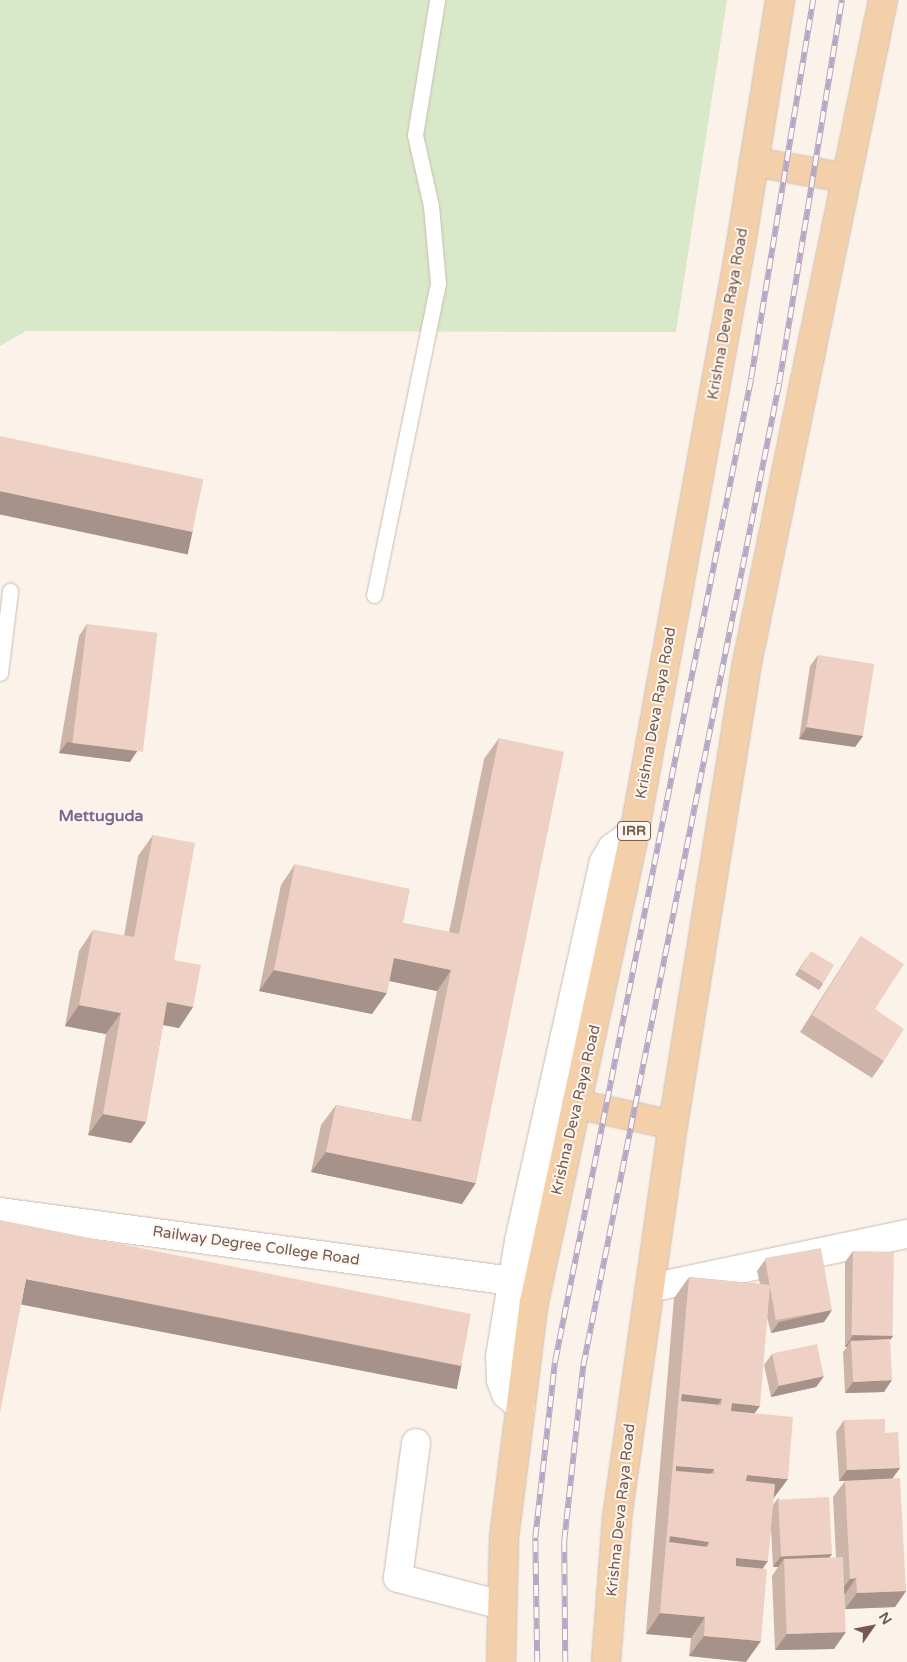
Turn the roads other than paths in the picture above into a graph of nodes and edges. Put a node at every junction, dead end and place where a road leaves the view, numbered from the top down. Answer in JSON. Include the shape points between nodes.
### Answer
{"nodes":[{"id":1,"x":437,"y":0,"type":"edge"},
{"id":2,"x":780,"y":0,"type":"edge"},
{"id":3,"x":883,"y":0,"type":"edge"},
{"id":4,"x":754,"y":162,"type":"junction"},
{"id":5,"x":847,"y":178,"type":"junction"},
{"id":6,"x":10,"y":591,"type":"dead end"},
{"id":7,"x":374,"y":595,"type":"dead end"},
{"id":8,"x":0,"y":673,"type":"edge"},
{"id":9,"x":634,"y":832,"type":"junction"},
{"id":10,"x":576,"y":1104,"type":"junction"},
{"id":11,"x":672,"y":1125,"type":"junction"},
{"id":12,"x":0,"y":1212,"type":"edge"},
{"id":13,"x":907,"y":1234,"type":"edge"},
{"id":14,"x":512,"y":1281,"type":"junction"},
{"id":15,"x":650,"y":1288,"type":"junction"},
{"id":16,"x":521,"y":1407,"type":"junction"},
{"id":17,"x":416,"y":1443,"type":"dead end"},
{"id":18,"x":502,"y":1605,"type":"junction"},
{"id":19,"x":501,"y":1662,"type":"edge"},
{"id":20,"x":606,"y":1662,"type":"edge"}],
"edges":[{"from":1,"to":7,"type":"lane","via":[[416,135],[431,206],[438,283]]},
{"from":2,"to":4,"type":"main road","name":"Krishna Deva Raya Road","number":"IRR"},
{"from":3,"to":5,"type":"main road","name":"Krishna Deva Raya Road"},
{"from":4,"to":5,"type":"main road"},
{"from":4,"to":9,"type":"main road","name":"Krishna Deva Raya Road","number":"IRR"},
{"from":5,"to":11,"type":"main road","name":"Krishna Deva Raya Road","via":[[746,668]]},
{"from":6,"to":8,"type":"lane"},
{"from":9,"to":10,"type":"main road","name":"Krishna Deva Raya Road","number":"IRR"},
{"from":9,"to":14,"type":"street","via":[[612,848],[604,862]]},
{"from":10,"to":11,"type":"main road"},
{"from":10,"to":16,"type":"main road","name":"Krishna Deva Raya Road","number":"IRR","via":[[534,1302]]},
{"from":11,"to":15,"type":"main road","name":"Krishna Deva Raya Road"},
{"from":12,"to":14,"type":"street","name":"Railway Degree College Road"},
{"from":13,"to":15,"type":"street"},
{"from":14,"to":16,"type":"street","via":[[500,1357],[500,1380],[506,1394]]},
{"from":15,"to":20,"type":"main road","name":"Krishna Deva Raya Road","via":[[617,1518]]},
{"from":16,"to":18,"type":"main road","name":"Krishna Deva Raya Road","number":"IRR","via":[[504,1538]]},
{"from":17,"to":18,"type":"street","via":[[398,1578]]},
{"from":18,"to":19,"type":"main road","name":"Krishna Deva Raya Road","number":"IRR"}]}
